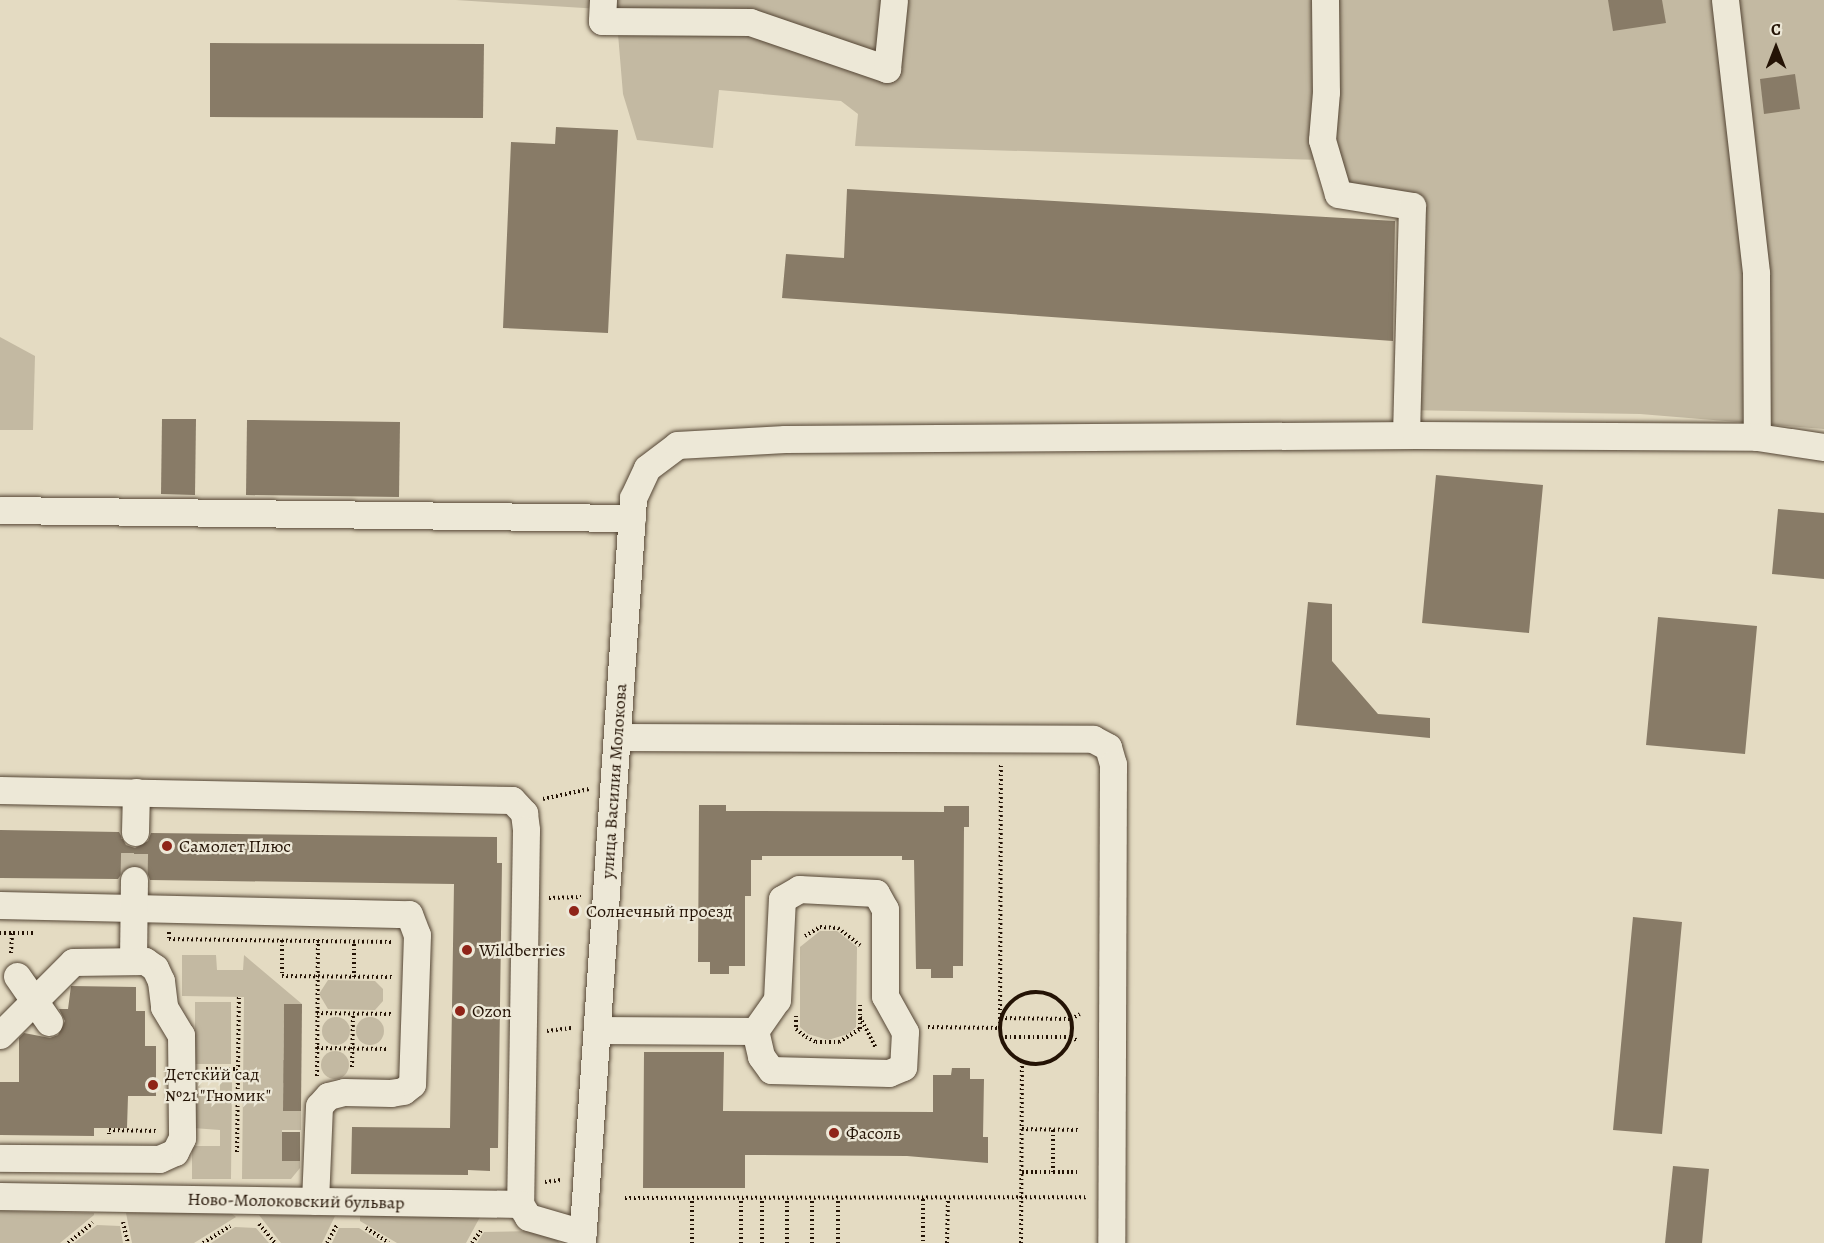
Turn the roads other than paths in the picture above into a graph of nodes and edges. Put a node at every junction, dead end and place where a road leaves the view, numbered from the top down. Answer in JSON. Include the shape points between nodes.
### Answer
{"nodes":[{"id":1,"x":603,"y":0,"type":"edge"},
{"id":2,"x":894,"y":0,"type":"edge"},
{"id":3,"x":1326,"y":0,"type":"edge"},
{"id":4,"x":1725,"y":0,"type":"edge"},
{"id":5,"x":1406,"y":435,"type":"junction"},
{"id":6,"x":1757,"y":437,"type":"junction"},
{"id":7,"x":1824,"y":447,"type":"edge"},
{"id":8,"x":633,"y":508,"type":"junction"},
{"id":9,"x":0,"y":510,"type":"edge"},
{"id":10,"x":617,"y":738,"type":"junction"},
{"id":11,"x":0,"y":790,"type":"edge"},
{"id":12,"x":135,"y":792,"type":"junction"},
{"id":13,"x":135,"y":832,"type":"tunnel mouth"},
{"id":14,"x":134,"y":880,"type":"tunnel mouth"},
{"id":15,"x":6,"y":905,"type":"edge"},
{"id":16,"x":134,"y":907,"type":"junction"},
{"id":17,"x":133,"y":961,"type":"junction"},
{"id":18,"x":14,"y":967,"type":"road end"},
{"id":19,"x":41,"y":1011,"type":"junction"},
{"id":20,"x":597,"y":1028,"type":"junction"},
{"id":21,"x":755,"y":1031,"type":"junction"},
{"id":22,"x":0,"y":1035,"type":"edge"},
{"id":23,"x":0,"y":1158,"type":"edge"},
{"id":24,"x":100,"y":1159,"type":"junction"},
{"id":25,"x":520,"y":1194,"type":"junction"},
{"id":26,"x":0,"y":1196,"type":"edge"},
{"id":27,"x":315,"y":1201,"type":"junction"},
{"id":28,"x":104,"y":1211,"type":"junction"},
{"id":29,"x":582,"y":1238,"type":"edge"},
{"id":30,"x":1111,"y":1243,"type":"edge"}],
"edges":[{"from":1,"to":2,"type":"street","via":[[602,21],[750,22],[887,69]]},
{"from":3,"to":5,"type":"street","via":[[1322,140],[1338,194],[1412,206]]},
{"from":4,"to":6,"type":"street","via":[[1756,273]]},
{"from":5,"to":6,"type":"street"},
{"from":5,"to":8,"type":"street","via":[[785,439],[677,445],[647,468]]},
{"from":6,"to":7,"type":"street"},
{"from":8,"to":9,"type":"street"},
{"from":8,"to":10,"type":"street","name":"улица Василия Молокова"},
{"from":10,"to":20,"type":"street","name":"улица Василия Молокова"},
{"from":10,"to":30,"type":"street","via":[[1093,740],[1108,747],[1113,764]]},
{"from":11,"to":12,"type":"street"},
{"from":12,"to":13,"type":"street"},
{"from":12,"to":25,"type":"street","via":[[495,797],[516,805],[524,813]]},
{"from":14,"to":16,"type":"street"},
{"from":15,"to":16,"type":"street"},
{"from":16,"to":17,"type":"street"},
{"from":16,"to":27,"type":"street","via":[[409,914],[417,935],[412,1084],[403,1091],[340,1094],[319,1106]]},
{"from":17,"to":19,"type":"street","via":[[73,962]]},
{"from":17,"to":24,"type":"street","via":[[150,965],[161,981],[164,1007],[181,1035],[182,1138],[175,1152],[159,1159]]},
{"from":18,"to":19,"type":"street"},
{"from":19,"to":22,"type":"street"},
{"from":20,"to":21,"type":"street"},
{"from":20,"to":29,"type":"street","name":"улица Василия Молокова"},
{"from":21,"to":21,"type":"street","via":[[777,1000],[779,908],[789,891],[868,890],[882,900],[885,996],[903,1027],[903,1067],[889,1073],[771,1071],[761,1056]]},
{"from":23,"to":24,"type":"street"},
{"from":24,"to":28,"type":"street"},
{"from":25,"to":27,"type":"street","name":"Ново-Молоковский бульвар"},
{"from":25,"to":29,"type":"street","via":[[528,1217]]},
{"from":26,"to":28,"type":"street","name":"Ново-Молоковский бульвар"},
{"from":27,"to":28,"type":"street","name":"Ново-Молоковский бульвар"}]}
